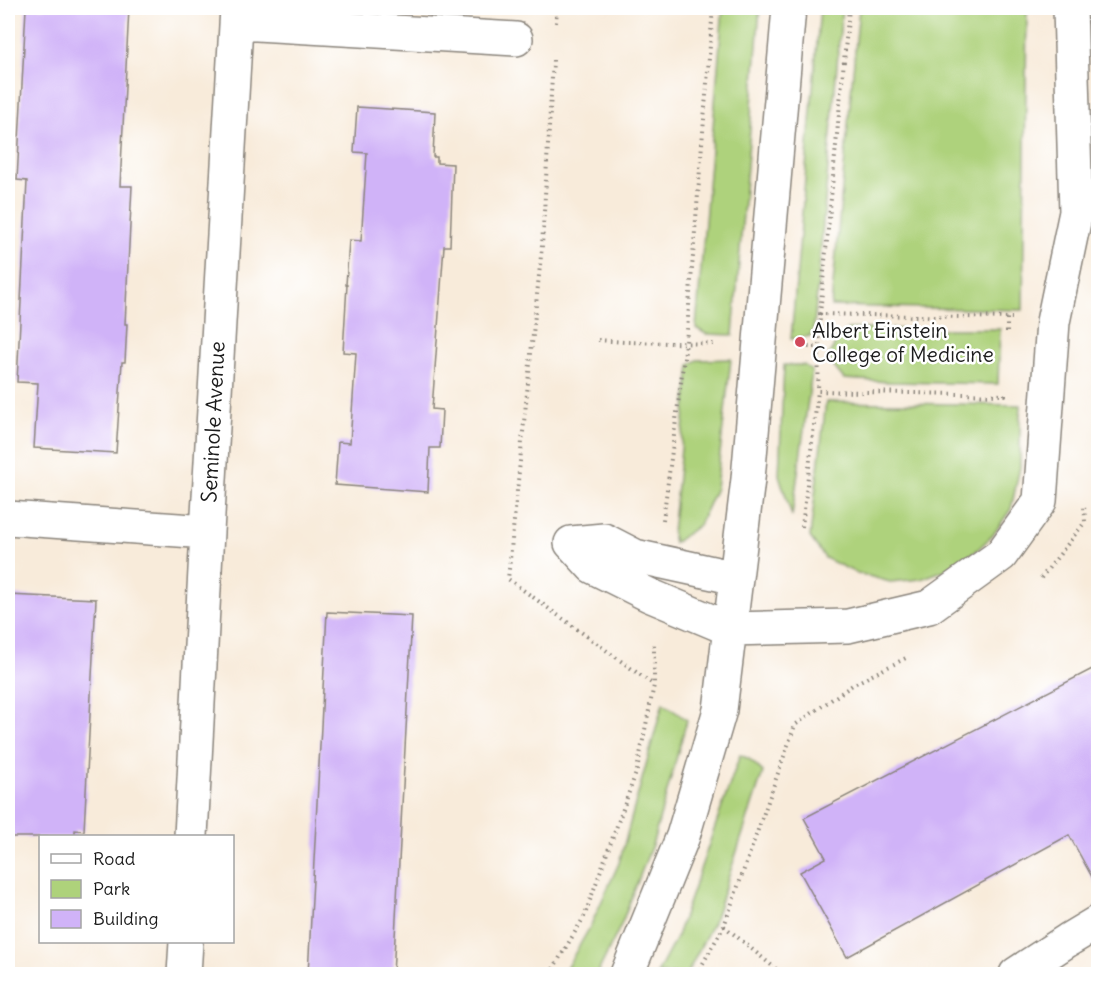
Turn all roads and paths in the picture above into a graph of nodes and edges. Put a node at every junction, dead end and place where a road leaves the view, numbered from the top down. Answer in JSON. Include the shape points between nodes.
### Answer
{"nodes":[{"id":1,"x":557,"y":8,"type":"edge"},
{"id":2,"x":712,"y":8,"type":"edge"},
{"id":3,"x":789,"y":8,"type":"edge"},
{"id":4,"x":849,"y":8,"type":"edge"},
{"id":5,"x":1070,"y":8,"type":"edge"},
{"id":6,"x":237,"y":15,"type":"edge"},
{"id":7,"x":555,"y":29,"type":"dead end"},
{"id":8,"x":516,"y":39,"type":"dead end"},
{"id":9,"x":554,"y":50,"type":"dead end"},
{"id":10,"x":820,"y":314,"type":"junction"},
{"id":11,"x":598,"y":340,"type":"dead end"},
{"id":12,"x":1006,"y":340,"type":"dead end"},
{"id":13,"x":686,"y":343,"type":"junction"},
{"id":14,"x":760,"y":345,"type":"junction"},
{"id":15,"x":820,"y":347,"type":"junction"},
{"id":16,"x":1005,"y":384,"type":"dead end"},
{"id":17,"x":818,"y":391,"type":"junction"},
{"id":18,"x":8,"y":518,"type":"edge"},
{"id":19,"x":802,"y":527,"type":"dead end"},
{"id":20,"x":661,"y":530,"type":"dead end"},
{"id":21,"x":207,"y":532,"type":"junction"},
{"id":22,"x":736,"y":578,"type":"junction"},
{"id":23,"x":730,"y":629,"type":"junction"},
{"id":24,"x":654,"y":638,"type":"dead end"},
{"id":25,"x":654,"y":686,"type":"junction"},
{"id":26,"x":191,"y":835,"type":"edge"},
{"id":27,"x":1098,"y":922,"type":"edge"},
{"id":28,"x":724,"y":926,"type":"dead end"},
{"id":29,"x":186,"y":943,"type":"edge"},
{"id":30,"x":184,"y":975,"type":"edge"},
{"id":31,"x":550,"y":975,"type":"edge"},
{"id":32,"x":627,"y":975,"type":"edge"},
{"id":33,"x":782,"y":975,"type":"edge"},
{"id":34,"x":1016,"y":975,"type":"edge"}],
"edges":[{"from":1,"to":7,"type":"path"},
{"from":2,"to":13,"type":"path"},
{"from":3,"to":14,"type":"street"},
{"from":4,"to":10,"type":"path"},
{"from":5,"to":23,"type":"street","via":[[1076,212],[1053,322],[1040,501],[1001,555],[929,607],[848,626]]},
{"from":6,"to":8,"type":"street"},
{"from":6,"to":21,"type":"street","name":"Seminole Avenue"},
{"from":9,"to":25,"type":"path","via":[[542,246],[508,579]]},
{"from":10,"to":12,"type":"path","via":[[1007,318]]},
{"from":10,"to":15,"type":"path"},
{"from":11,"to":13,"type":"path"},
{"from":13,"to":14,"type":"path"},
{"from":13,"to":20,"type":"path"},
{"from":14,"to":15,"type":"path"},
{"from":14,"to":22,"type":"street"},
{"from":15,"to":17,"type":"path"},
{"from":16,"to":17,"type":"path","via":[[1005,395]]},
{"from":17,"to":19,"type":"path"},
{"from":18,"to":21,"type":"street"},
{"from":21,"to":26,"type":"street","name":"Seminole Avenue"},
{"from":22,"to":23,"type":"street"},
{"from":22,"to":23,"type":"street","via":[[635,556],[604,540],[571,543],[593,567]]},
{"from":23,"to":32,"type":"street","via":[[720,710],[683,836]]},
{"from":24,"to":25,"type":"path"},
{"from":25,"to":31,"type":"path","via":[[637,770],[584,917]]},
{"from":27,"to":34,"type":"street"},
{"from":28,"to":33,"type":"path"},
{"from":29,"to":30,"type":"street"}]}
